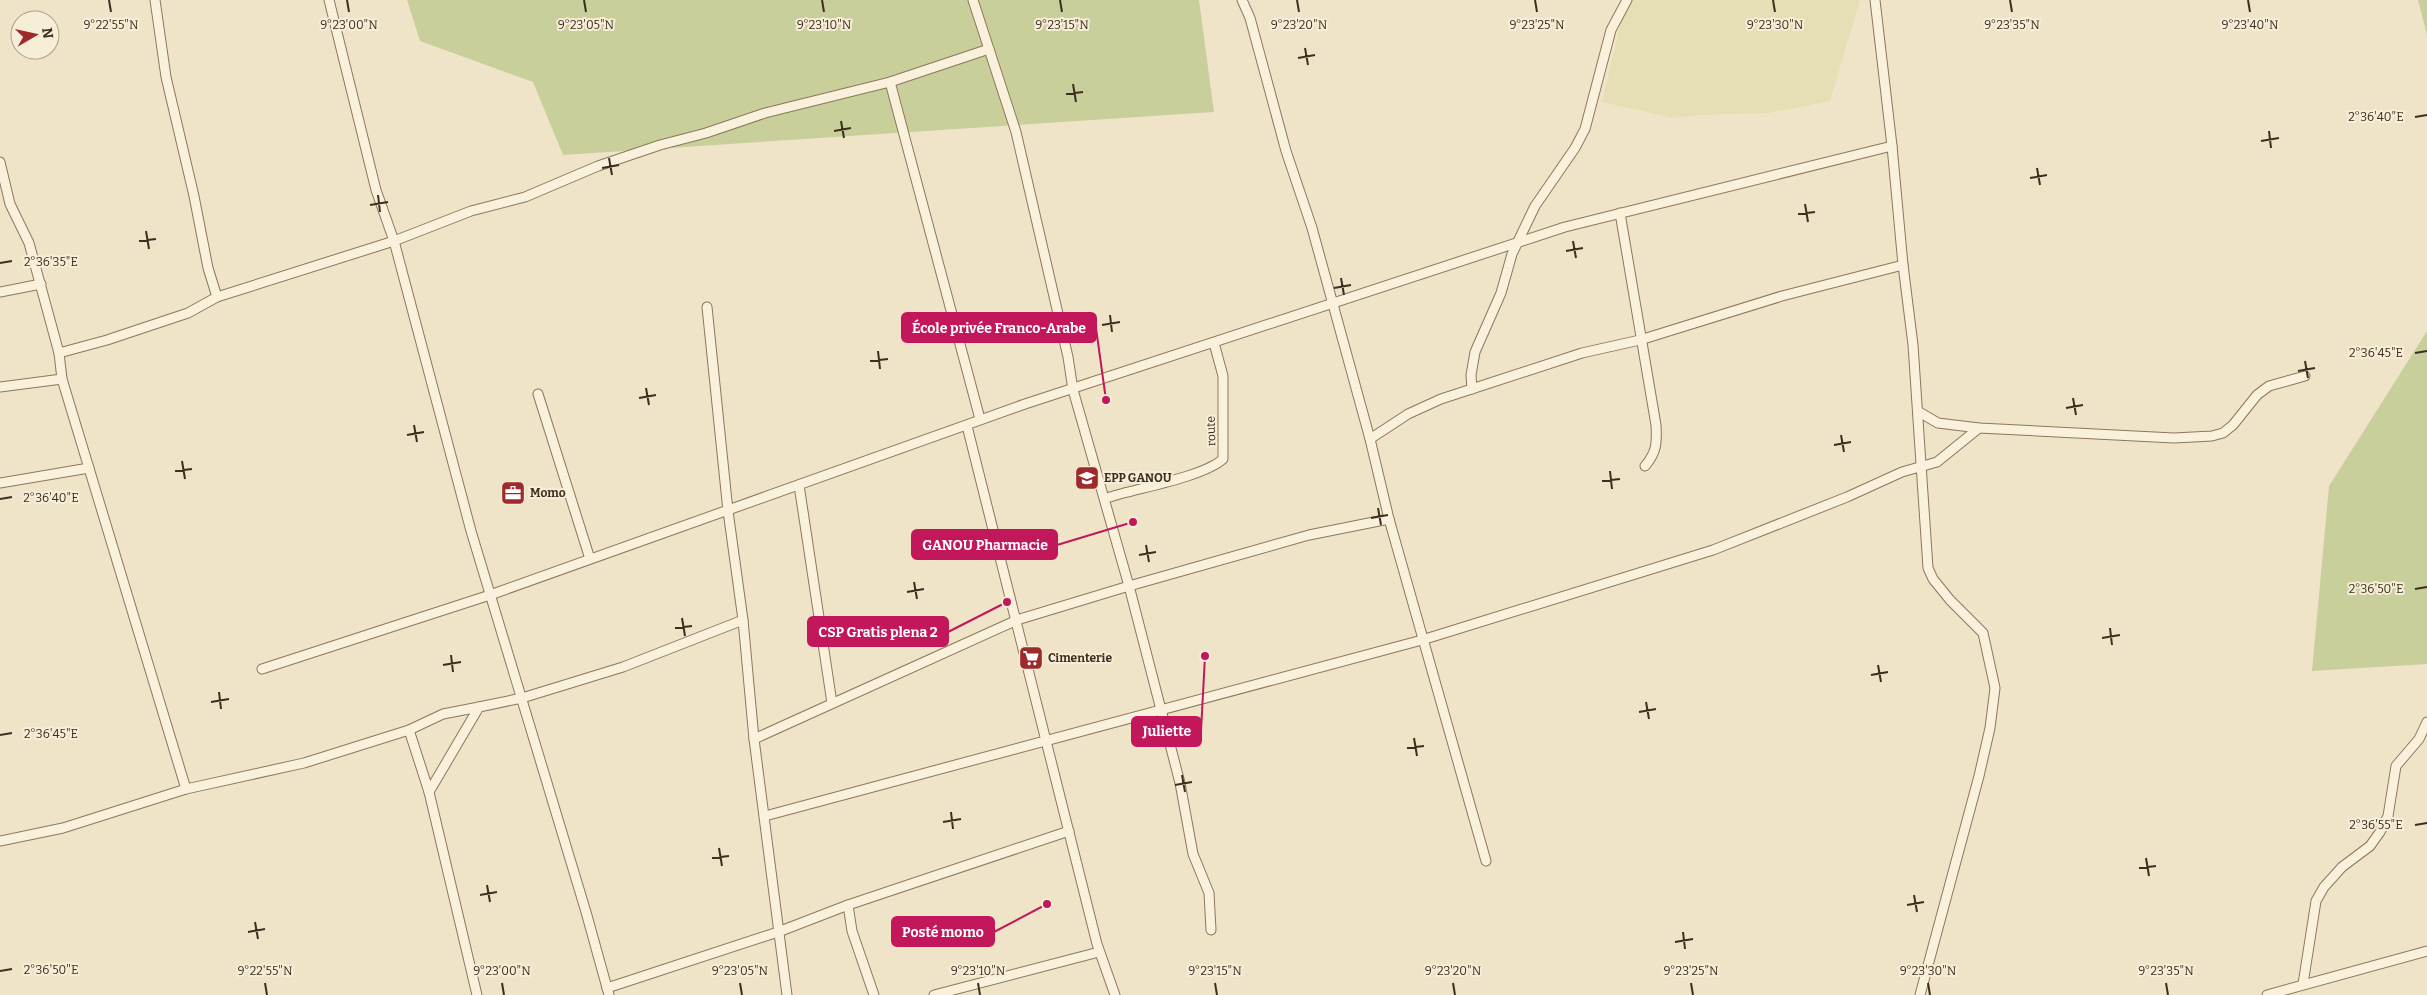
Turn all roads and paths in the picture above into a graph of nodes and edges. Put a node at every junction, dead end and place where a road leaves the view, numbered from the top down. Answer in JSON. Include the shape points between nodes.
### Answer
{"nodes":[{"id":1,"x":155,"y":0,"type":"edge"},
{"id":2,"x":329,"y":0,"type":"edge"},
{"id":3,"x":973,"y":0,"type":"edge"},
{"id":4,"x":1242,"y":0,"type":"edge"},
{"id":5,"x":1627,"y":0,"type":"edge"},
{"id":6,"x":1875,"y":0,"type":"edge"},
{"id":7,"x":989,"y":49,"type":"junction"},
{"id":8,"x":890,"y":82,"type":"junction"},
{"id":9,"x":1892,"y":146,"type":"junction"},
{"id":10,"x":0,"y":162,"type":"edge"},
{"id":11,"x":1620,"y":213,"type":"junction"},
{"id":12,"x":394,"y":241,"type":"junction"},
{"id":13,"x":1516,"y":243,"type":"junction"},
{"id":14,"x":1903,"y":265,"type":"junction"},
{"id":15,"x":40,"y":284,"type":"junction"},
{"id":16,"x":0,"y":292,"type":"edge"},
{"id":17,"x":217,"y":298,"type":"junction"},
{"id":18,"x":1332,"y":305,"type":"junction"},
{"id":19,"x":707,"y":307,"type":"dead end"},
{"id":20,"x":1640,"y":340,"type":"junction"},
{"id":21,"x":1214,"y":343,"type":"junction"},
{"id":22,"x":59,"y":353,"type":"junction"},
{"id":23,"x":2305,"y":376,"type":"dead end"},
{"id":24,"x":62,"y":379,"type":"junction"},
{"id":25,"x":0,"y":387,"type":"edge"},
{"id":26,"x":1472,"y":389,"type":"junction"},
{"id":27,"x":1073,"y":390,"type":"junction"},
{"id":28,"x":538,"y":394,"type":"dead end"},
{"id":29,"x":1919,"y":412,"type":"junction"},
{"id":30,"x":980,"y":419,"type":"junction"},
{"id":31,"x":967,"y":426,"type":"junction"},
{"id":32,"x":1980,"y":428,"type":"junction"},
{"id":33,"x":1370,"y":440,"type":"junction"},
{"id":34,"x":1923,"y":465,"type":"junction"},
{"id":35,"x":1645,"y":466,"type":"dead end"},
{"id":36,"x":89,"y":468,"type":"junction"},
{"id":37,"x":0,"y":483,"type":"edge"},
{"id":38,"x":799,"y":485,"type":"junction"},
{"id":39,"x":1110,"y":497,"type":"dead end"},
{"id":40,"x":728,"y":511,"type":"junction"},
{"id":41,"x":1389,"y":519,"type":"junction"},
{"id":42,"x":590,"y":558,"type":"junction"},
{"id":43,"x":1129,"y":586,"type":"junction"},
{"id":44,"x":490,"y":595,"type":"junction"},
{"id":45,"x":743,"y":620,"type":"junction"},
{"id":46,"x":1017,"y":620,"type":"junction"},
{"id":47,"x":1422,"y":640,"type":"junction"},
{"id":48,"x":262,"y":669,"type":"dead end"},
{"id":49,"x":522,"y":698,"type":"junction"},
{"id":50,"x":832,"y":704,"type":"junction"},
{"id":51,"x":479,"y":707,"type":"junction"},
{"id":52,"x":1161,"y":710,"type":"junction"},
{"id":53,"x":2427,"y":722,"type":"edge"},
{"id":54,"x":409,"y":730,"type":"junction"},
{"id":55,"x":754,"y":739,"type":"junction"},
{"id":56,"x":1046,"y":742,"type":"junction"},
{"id":57,"x":186,"y":789,"type":"junction"},
{"id":58,"x":429,"y":792,"type":"junction"},
{"id":59,"x":765,"y":816,"type":"junction"},
{"id":60,"x":1069,"y":831,"type":"junction"},
{"id":61,"x":0,"y":841,"type":"edge"},
{"id":62,"x":1486,"y":862,"type":"dead end"},
{"id":63,"x":848,"y":905,"type":"junction"},
{"id":64,"x":1211,"y":930,"type":"dead end"},
{"id":65,"x":778,"y":932,"type":"junction"},
{"id":66,"x":2427,"y":951,"type":"edge"},
{"id":67,"x":1099,"y":952,"type":"junction"},
{"id":68,"x":2303,"y":984,"type":"junction"},
{"id":69,"x":608,"y":991,"type":"edge"},
{"id":70,"x":477,"y":995,"type":"edge"},
{"id":71,"x":787,"y":995,"type":"edge"},
{"id":72,"x":874,"y":995,"type":"edge"},
{"id":73,"x":934,"y":995,"type":"edge"},
{"id":74,"x":1115,"y":995,"type":"edge"},
{"id":75,"x":1920,"y":995,"type":"edge"},
{"id":76,"x":2266,"y":995,"type":"edge"}],
"edges":[{"from":1,"to":17,"type":"street","via":[[166,77]]},
{"from":2,"to":12,"type":"street","via":[[376,190]]},
{"from":3,"to":7,"type":"street"},
{"from":4,"to":18,"type":"street","via":[[1312,228]]},
{"from":5,"to":13,"type":"street","via":[[1611,30],[1585,129],[1535,206]]},
{"from":6,"to":9,"type":"street"},
{"from":7,"to":8,"type":"street"},
{"from":7,"to":27,"type":"street","via":[[1016,132]]},
{"from":8,"to":12,"type":"street","via":[[766,113],[660,145],[598,166],[525,197],[478,208]]},
{"from":8,"to":30,"type":"street"},
{"from":9,"to":11,"type":"street"},
{"from":9,"to":14,"type":"street"},
{"from":10,"to":15,"type":"street","via":[[10,204],[29,243]]},
{"from":11,"to":13,"type":"street"},
{"from":11,"to":20,"type":"street"},
{"from":12,"to":17,"type":"street"},
{"from":12,"to":44,"type":"street"},
{"from":13,"to":18,"type":"street"},
{"from":13,"to":26,"type":"street","via":[[1501,292],[1475,352]]},
{"from":14,"to":20,"type":"street","via":[[1782,296]]},
{"from":14,"to":29,"type":"street"},
{"from":15,"to":16,"type":"street"},
{"from":15,"to":22,"type":"street"},
{"from":17,"to":22,"type":"street","via":[[188,313]]},
{"from":18,"to":21,"type":"street"},
{"from":18,"to":33,"type":"street"},
{"from":19,"to":40,"type":"street"},
{"from":20,"to":26,"type":"street","via":[[1582,354]]},
{"from":20,"to":35,"type":"street","via":[[1657,446]]},
{"from":21,"to":27,"type":"street"},
{"from":21,"to":39,"type":"street","name":"route","via":[[1223,376],[1223,459],[1190,475]]},
{"from":22,"to":24,"type":"street"},
{"from":23,"to":32,"type":"street","via":[[2268,386],[2233,425],[2212,436],[2174,438]]},
{"from":24,"to":25,"type":"street"},
{"from":24,"to":36,"type":"street"},
{"from":26,"to":33,"type":"street","via":[[1408,414]]},
{"from":27,"to":30,"type":"street"},
{"from":27,"to":43,"type":"street"},
{"from":28,"to":42,"type":"street"},
{"from":29,"to":32,"type":"street","via":[[1938,423]]},
{"from":29,"to":34,"type":"street"},
{"from":30,"to":31,"type":"street"},
{"from":31,"to":38,"type":"street"},
{"from":31,"to":46,"type":"street"},
{"from":32,"to":34,"type":"street","via":[[1937,462]]},
{"from":33,"to":41,"type":"street"},
{"from":34,"to":47,"type":"street","via":[[1713,550]]},
{"from":34,"to":75,"type":"street","via":[[1925,538],[1930,574],[1983,633],[1995,688],[1979,776]]},
{"from":36,"to":37,"type":"street"},
{"from":36,"to":57,"type":"street"},
{"from":38,"to":40,"type":"street"},
{"from":38,"to":50,"type":"street"},
{"from":40,"to":42,"type":"street"},
{"from":40,"to":45,"type":"street"},
{"from":41,"to":43,"type":"street","via":[[1310,535]]},
{"from":41,"to":47,"type":"street"},
{"from":42,"to":44,"type":"street"},
{"from":43,"to":46,"type":"street"},
{"from":43,"to":52,"type":"street"},
{"from":44,"to":48,"type":"street"},
{"from":44,"to":49,"type":"street"},
{"from":45,"to":49,"type":"street","via":[[624,667]]},
{"from":45,"to":55,"type":"street"},
{"from":46,"to":50,"type":"street"},
{"from":46,"to":56,"type":"street"},
{"from":47,"to":52,"type":"street"},
{"from":47,"to":62,"type":"street"},
{"from":49,"to":51,"type":"street"},
{"from":49,"to":69,"type":"street"},
{"from":50,"to":55,"type":"street"},
{"from":51,"to":54,"type":"street","via":[[443,714]]},
{"from":51,"to":58,"type":"street"},
{"from":52,"to":56,"type":"street"},
{"from":52,"to":64,"type":"street","via":[[1180,783],[1193,854],[1209,893]]},
{"from":53,"to":68,"type":"street","via":[[2419,739],[2396,766],[2388,816],[2380,832],[2370,846],[2342,867],[2316,901]]},
{"from":54,"to":57,"type":"street","via":[[304,762]]},
{"from":54,"to":58,"type":"street"},
{"from":55,"to":59,"type":"street"},
{"from":56,"to":59,"type":"street"},
{"from":56,"to":60,"type":"street"},
{"from":57,"to":61,"type":"street","via":[[63,828]]},
{"from":58,"to":70,"type":"street"},
{"from":59,"to":65,"type":"street"},
{"from":60,"to":63,"type":"street"},
{"from":60,"to":67,"type":"street"},
{"from":63,"to":65,"type":"street"},
{"from":63,"to":72,"type":"street","via":[[852,931]]},
{"from":65,"to":69,"type":"street"},
{"from":65,"to":71,"type":"street"},
{"from":66,"to":68,"type":"street"},
{"from":67,"to":73,"type":"street"},
{"from":67,"to":74,"type":"street"},
{"from":68,"to":76,"type":"street"}]}
